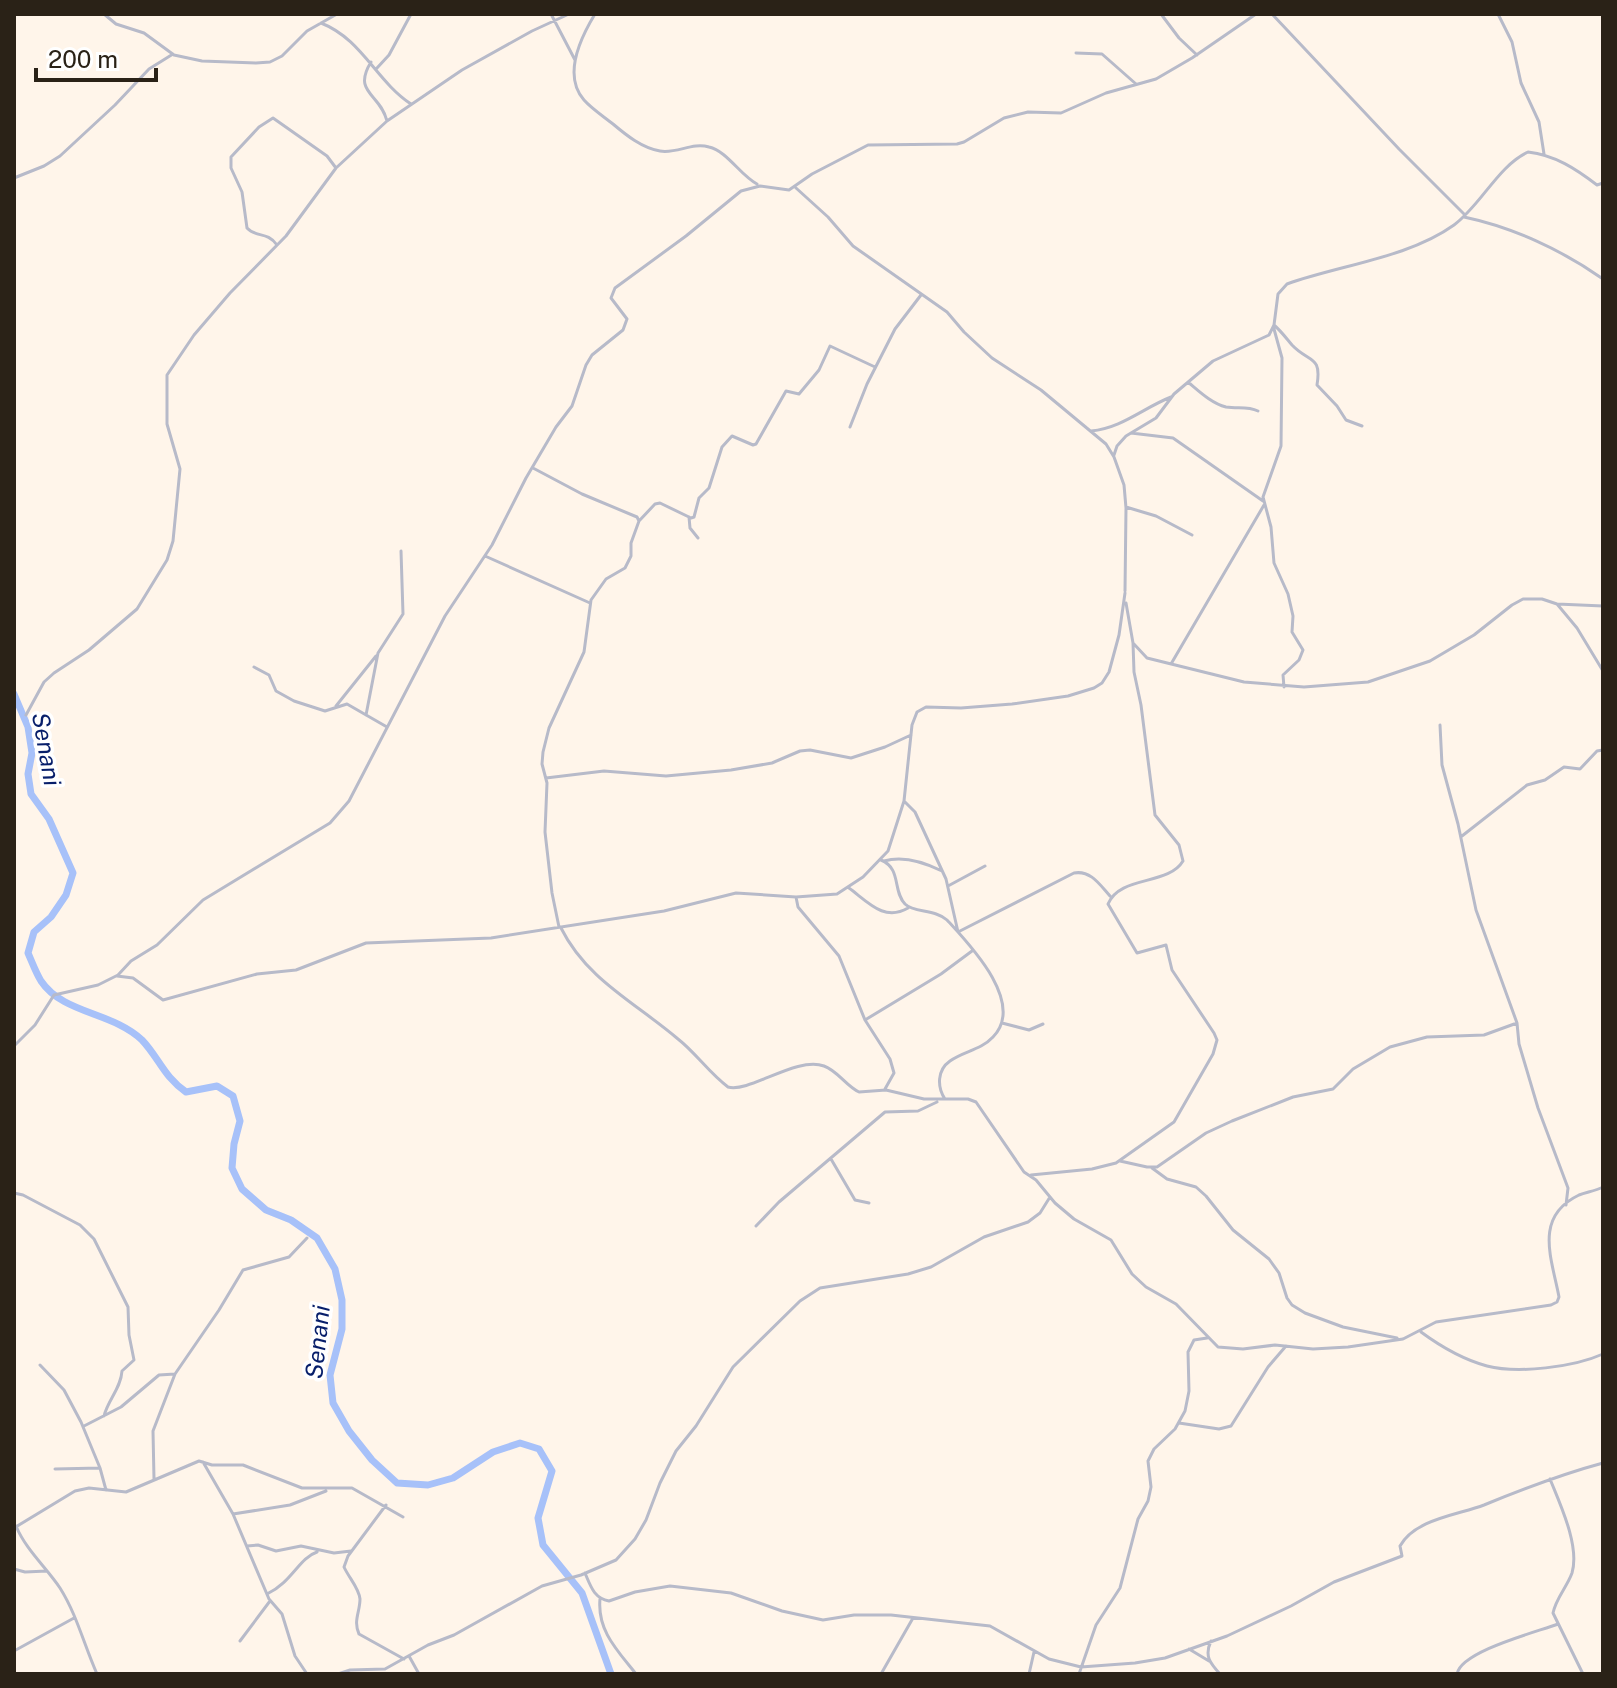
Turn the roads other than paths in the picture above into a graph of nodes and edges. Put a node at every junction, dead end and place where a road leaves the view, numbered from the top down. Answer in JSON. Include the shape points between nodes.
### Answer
{"nodes":[{"id":1,"x":104,"y":14,"type":"edge"},
{"id":2,"x":337,"y":14,"type":"edge"},
{"id":3,"x":411,"y":14,"type":"edge"},
{"id":4,"x":551,"y":14,"type":"edge"},
{"id":5,"x":569,"y":14,"type":"edge"},
{"id":6,"x":595,"y":14,"type":"edge"},
{"id":7,"x":1161,"y":14,"type":"edge"},
{"id":8,"x":1256,"y":14,"type":"edge"},
{"id":9,"x":1272,"y":14,"type":"edge"},
{"id":10,"x":1498,"y":14,"type":"edge"},
{"id":11,"x":555,"y":21,"type":"junction"},
{"id":12,"x":321,"y":23,"type":"junction"},
{"id":13,"x":1076,"y":53,"type":"dead end"},
{"id":14,"x":173,"y":54,"type":"junction"},
{"id":15,"x":1197,"y":55,"type":"junction"},
{"id":16,"x":575,"y":61,"type":"junction"},
{"id":17,"x":371,"y":62,"type":"junction"},
{"id":18,"x":376,"y":69,"type":"junction"},
{"id":19,"x":1138,"y":86,"type":"junction"},
{"id":20,"x":411,"y":104,"type":"junction"},
{"id":21,"x":387,"y":121,"type":"junction"},
{"id":22,"x":1544,"y":154,"type":"junction"},
{"id":23,"x":336,"y":168,"type":"junction"},
{"id":24,"x":14,"y":178,"type":"edge"},
{"id":25,"x":1603,"y":183,"type":"edge"},
{"id":26,"x":760,"y":186,"type":"junction"},
{"id":27,"x":796,"y":188,"type":"junction"},
{"id":28,"x":1464,"y":216,"type":"junction"},
{"id":29,"x":277,"y":245,"type":"junction"},
{"id":30,"x":1603,"y":279,"type":"edge"},
{"id":31,"x":921,"y":295,"type":"junction"},
{"id":32,"x":1274,"y":326,"type":"junction"},
{"id":33,"x":875,"y":367,"type":"junction"},
{"id":34,"x":1188,"y":382,"type":"junction"},
{"id":35,"x":1171,"y":397,"type":"junction"},
{"id":36,"x":1258,"y":411,"type":"dead end"},
{"id":37,"x":1362,"y":426,"type":"dead end"},
{"id":38,"x":850,"y":427,"type":"dead end"},
{"id":39,"x":1091,"y":431,"type":"junction"},
{"id":40,"x":1131,"y":433,"type":"junction"},
{"id":41,"x":1114,"y":457,"type":"junction"},
{"id":42,"x":533,"y":468,"type":"junction"},
{"id":43,"x":1264,"y":504,"type":"junction"},
{"id":44,"x":1126,"y":507,"type":"junction"},
{"id":45,"x":689,"y":517,"type":"junction"},
{"id":46,"x":639,"y":521,"type":"junction"},
{"id":47,"x":1192,"y":535,"type":"dead end"},
{"id":48,"x":698,"y":538,"type":"dead end"},
{"id":49,"x":401,"y":551,"type":"dead end"},
{"id":50,"x":485,"y":556,"type":"junction"},
{"id":51,"x":1125,"y":593,"type":"junction"},
{"id":52,"x":590,"y":603,"type":"junction"},
{"id":53,"x":1557,"y":604,"type":"junction"},
{"id":54,"x":1603,"y":606,"type":"edge"},
{"id":55,"x":1133,"y":643,"type":"junction"},
{"id":56,"x":378,"y":653,"type":"junction"},
{"id":57,"x":1171,"y":664,"type":"junction"},
{"id":58,"x":254,"y":667,"type":"dead end"},
{"id":59,"x":1603,"y":671,"type":"edge"},
{"id":60,"x":1284,"y":687,"type":"junction"},
{"id":61,"x":336,"y":707,"type":"junction"},
{"id":62,"x":26,"y":715,"type":"dead end"},
{"id":63,"x":366,"y":715,"type":"junction"},
{"id":64,"x":1440,"y":725,"type":"dead end"},
{"id":65,"x":387,"y":727,"type":"junction"},
{"id":66,"x":911,"y":735,"type":"junction"},
{"id":67,"x":1603,"y":750,"type":"edge"},
{"id":68,"x":546,"y":778,"type":"junction"},
{"id":69,"x":904,"y":801,"type":"junction"},
{"id":70,"x":1461,"y":837,"type":"junction"},
{"id":71,"x":882,"y":861,"type":"junction"},
{"id":72,"x":985,"y":866,"type":"dead end"},
{"id":73,"x":942,"y":871,"type":"junction"},
{"id":74,"x":948,"y":886,"type":"junction"},
{"id":75,"x":849,"y":888,"type":"junction"},
{"id":76,"x":796,"y":897,"type":"junction"},
{"id":77,"x":1111,"y":897,"type":"junction"},
{"id":78,"x":908,"y":907,"type":"junction"},
{"id":79,"x":560,"y":928,"type":"junction"},
{"id":80,"x":958,"y":932,"type":"junction"},
{"id":81,"x":972,"y":951,"type":"junction"},
{"id":82,"x":117,"y":976,"type":"junction"},
{"id":83,"x":865,"y":1020,"type":"junction"},
{"id":84,"x":1002,"y":1023,"type":"junction"},
{"id":85,"x":1517,"y":1023,"type":"junction"},
{"id":86,"x":1043,"y":1024,"type":"dead end"},
{"id":87,"x":14,"y":1046,"type":"edge"},
{"id":88,"x":885,"y":1089,"type":"junction"},
{"id":89,"x":943,"y":1100,"type":"junction"},
{"id":90,"x":831,"y":1159,"type":"junction"},
{"id":91,"x":1120,"y":1161,"type":"junction"},
{"id":92,"x":1152,"y":1168,"type":"junction"},
{"id":93,"x":1030,"y":1175,"type":"junction"},
{"id":94,"x":1603,"y":1187,"type":"edge"},
{"id":95,"x":14,"y":1193,"type":"edge"},
{"id":96,"x":1050,"y":1197,"type":"junction"},
{"id":97,"x":869,"y":1203,"type":"dead end"},
{"id":98,"x":1566,"y":1205,"type":"junction"},
{"id":99,"x":756,"y":1226,"type":"dead end"},
{"id":100,"x":307,"y":1238,"type":"dead end"},
{"id":101,"x":1420,"y":1331,"type":"junction"},
{"id":102,"x":1207,"y":1338,"type":"junction"},
{"id":103,"x":1400,"y":1340,"type":"junction"},
{"id":104,"x":1286,"y":1346,"type":"junction"},
{"id":105,"x":1603,"y":1354,"type":"edge"},
{"id":106,"x":40,"y":1365,"type":"dead end"},
{"id":107,"x":175,"y":1374,"type":"junction"},
{"id":108,"x":104,"y":1416,"type":"junction"},
{"id":109,"x":1179,"y":1423,"type":"junction"},
{"id":110,"x":83,"y":1427,"type":"junction"},
{"id":111,"x":203,"y":1462,"type":"junction"},
{"id":112,"x":1603,"y":1463,"type":"edge"},
{"id":113,"x":100,"y":1468,"type":"junction"},
{"id":114,"x":55,"y":1469,"type":"dead end"},
{"id":115,"x":154,"y":1479,"type":"junction"},
{"id":116,"x":1550,"y":1479,"type":"junction"},
{"id":117,"x":330,"y":1489,"type":"junction"},
{"id":118,"x":106,"y":1490,"type":"junction"},
{"id":119,"x":386,"y":1505,"type":"junction"},
{"id":120,"x":233,"y":1514,"type":"junction"},
{"id":121,"x":403,"y":1517,"type":"dead end"},
{"id":122,"x":14,"y":1518,"type":"edge"},
{"id":123,"x":17,"y":1526,"type":"edge"},
{"id":124,"x":247,"y":1546,"type":"junction"},
{"id":125,"x":321,"y":1551,"type":"junction"},
{"id":126,"x":351,"y":1551,"type":"junction"},
{"id":127,"x":14,"y":1569,"type":"edge"},
{"id":128,"x":47,"y":1571,"type":"junction"},
{"id":129,"x":585,"y":1573,"type":"junction"},
{"id":130,"x":267,"y":1594,"type":"junction"},
{"id":131,"x":600,"y":1599,"type":"junction"},
{"id":132,"x":270,"y":1601,"type":"junction"},
{"id":133,"x":75,"y":1617,"type":"junction"},
{"id":134,"x":913,"y":1618,"type":"junction"},
{"id":135,"x":1558,"y":1624,"type":"junction"},
{"id":136,"x":240,"y":1641,"type":"dead end"},
{"id":137,"x":1211,"y":1641,"type":"junction"},
{"id":138,"x":1189,"y":1649,"type":"junction"},
{"id":139,"x":14,"y":1651,"type":"edge"},
{"id":140,"x":1034,"y":1652,"type":"junction"},
{"id":141,"x":409,"y":1656,"type":"junction"},
{"id":142,"x":404,"y":1659,"type":"junction"},
{"id":143,"x":1209,"y":1661,"type":"junction"},
{"id":144,"x":1081,"y":1667,"type":"junction"},
{"id":145,"x":304,"y":1673,"type":"edge"},
{"id":146,"x":97,"y":1674,"type":"edge"},
{"id":147,"x":337,"y":1674,"type":"edge"},
{"id":148,"x":419,"y":1674,"type":"edge"},
{"id":149,"x":636,"y":1674,"type":"edge"},
{"id":150,"x":881,"y":1674,"type":"edge"},
{"id":151,"x":1029,"y":1674,"type":"edge"},
{"id":152,"x":1079,"y":1674,"type":"edge"},
{"id":153,"x":1220,"y":1674,"type":"edge"},
{"id":154,"x":1457,"y":1674,"type":"edge"},
{"id":155,"x":1583,"y":1674,"type":"edge"}],
"edges":[{"from":1,"to":14,"type":"street"},
{"from":2,"to":12,"type":"street"},
{"from":3,"to":18,"type":"street"},
{"from":4,"to":11,"type":"street"},
{"from":5,"to":11,"type":"street"},
{"from":6,"to":16,"type":"street"},
{"from":7,"to":15,"type":"street"},
{"from":8,"to":15,"type":"street"},
{"from":9,"to":28,"type":"street"},
{"from":10,"to":22,"type":"street","via":[[1539,122]]},
{"from":11,"to":16,"type":"street"},
{"from":11,"to":20,"type":"street"},
{"from":12,"to":14,"type":"street","via":[[270,62],[202,61]]},
{"from":12,"to":17,"type":"street"},
{"from":13,"to":19,"type":"street","via":[[1102,54]]},
{"from":14,"to":24,"type":"street","via":[[149,69],[60,156]]},
{"from":15,"to":19,"type":"street"},
{"from":16,"to":26,"type":"street","via":[[582,98],[631,139],[658,151],[710,147]]},
{"from":17,"to":18,"type":"street"},
{"from":17,"to":21,"type":"street","via":[[362,81]]},
{"from":18,"to":20,"type":"street"},
{"from":19,"to":27,"type":"street","via":[[1061,113],[1004,118],[964,142],[868,145]]},
{"from":20,"to":21,"type":"street"},
{"from":21,"to":23,"type":"street"},
{"from":22,"to":25,"type":"street","via":[[1597,185]]},
{"from":22,"to":28,"type":"street","via":[[1520,156]]},
{"from":23,"to":29,"type":"street"},
{"from":23,"to":29,"type":"street","via":[[273,118],[232,155],[229,163],[241,186],[247,228]]},
{"from":26,"to":27,"type":"street"},
{"from":26,"to":42,"type":"street","via":[[741,191],[615,288],[611,298],[627,324],[592,355],[576,398]]},
{"from":27,"to":31,"type":"street","via":[[853,246]]},
{"from":28,"to":30,"type":"street","via":[[1534,241]]},
{"from":28,"to":32,"type":"street","via":[[1407,247],[1287,284],[1278,294]]},
{"from":29,"to":62,"type":"street","via":[[221,304],[167,375],[165,415],[180,469],[167,560],[137,609],[44,682]]},
{"from":31,"to":33,"type":"street"},
{"from":31,"to":39,"type":"street","via":[[947,312],[992,358]]},
{"from":32,"to":34,"type":"street","via":[[1264,338],[1223,354]]},
{"from":32,"to":37,"type":"street","via":[[1316,362],[1317,385],[1344,418]]},
{"from":32,"to":43,"type":"street","via":[[1282,358],[1281,446],[1263,492]]},
{"from":33,"to":38,"type":"street"},
{"from":33,"to":45,"type":"street","via":[[830,346],[799,394],[786,391],[756,444],[726,439],[707,492],[699,498],[694,517]]},
{"from":34,"to":35,"type":"street"},
{"from":34,"to":36,"type":"street","via":[[1224,406]]},
{"from":35,"to":39,"type":"street","via":[[1115,427]]},
{"from":35,"to":40,"type":"street","via":[[1156,418]]},
{"from":39,"to":41,"type":"street"},
{"from":40,"to":41,"type":"street"},
{"from":40,"to":43,"type":"street","via":[[1173,438]]},
{"from":41,"to":44,"type":"street"},
{"from":42,"to":46,"type":"street"},
{"from":42,"to":50,"type":"street"},
{"from":43,"to":57,"type":"street"},
{"from":43,"to":60,"type":"street","via":[[1274,563],[1291,603],[1292,632],[1303,650],[1283,675]]},
{"from":44,"to":47,"type":"street"},
{"from":44,"to":51,"type":"street"},
{"from":45,"to":46,"type":"street","via":[[657,503]]},
{"from":45,"to":48,"type":"street"},
{"from":46,"to":52,"type":"street","via":[[625,568],[606,579]]},
{"from":49,"to":56,"type":"street","via":[[403,614]]},
{"from":50,"to":52,"type":"street"},
{"from":50,"to":65,"type":"street","via":[[445,616]]},
{"from":51,"to":55,"type":"street"},
{"from":51,"to":66,"type":"street","via":[[1119,635],[1102,683],[1068,696],[1012,704],[926,707],[917,712]]},
{"from":52,"to":68,"type":"street","via":[[584,652],[545,742]]},
{"from":53,"to":54,"type":"street"},
{"from":53,"to":59,"type":"street"},
{"from":53,"to":60,"type":"street","via":[[1531,598],[1517,601],[1443,655],[1387,677],[1351,685]]},
{"from":55,"to":57,"type":"street","via":[[1147,658]]},
{"from":55,"to":77,"type":"street","via":[[1155,815],[1179,845],[1183,861]]},
{"from":56,"to":61,"type":"street"},
{"from":56,"to":63,"type":"street"},
{"from":57,"to":60,"type":"street"},
{"from":58,"to":61,"type":"street","via":[[294,701],[320,710]]},
{"from":61,"to":63,"type":"street","via":[[347,704]]},
{"from":63,"to":65,"type":"street"},
{"from":64,"to":70,"type":"street","via":[[1442,765]]},
{"from":65,"to":82,"type":"street","via":[[349,801],[330,823],[220,887]]},
{"from":66,"to":68,"type":"street","via":[[851,758],[810,750],[731,770],[666,776],[604,771]]},
{"from":66,"to":69,"type":"street"},
{"from":67,"to":70,"type":"street","via":[[1580,769],[1564,767],[1527,785]]},
{"from":68,"to":79,"type":"street","via":[[545,832]]},
{"from":69,"to":71,"type":"street"},
{"from":69,"to":73,"type":"street","via":[[915,812]]},
{"from":70,"to":85,"type":"street","via":[[1476,910]]},
{"from":71,"to":73,"type":"street","via":[[914,861]]},
{"from":71,"to":75,"type":"street"},
{"from":71,"to":78,"type":"street","via":[[894,870]]},
{"from":72,"to":74,"type":"street"},
{"from":73,"to":74,"type":"street"},
{"from":74,"to":80,"type":"street"},
{"from":75,"to":76,"type":"street"},
{"from":75,"to":78,"type":"street","via":[[883,912]]},
{"from":76,"to":79,"type":"street","via":[[736,893]]},
{"from":76,"to":83,"type":"street","via":[[798,907],[839,956]]},
{"from":77,"to":80,"type":"street","via":[[1091,876],[1074,873]]},
{"from":77,"to":91,"type":"street","via":[[1111,913],[1137,953],[1166,945],[1172,970],[1217,1040],[1174,1122]]},
{"from":78,"to":80,"type":"street","via":[[941,915]]},
{"from":79,"to":82,"type":"street","via":[[491,938],[366,943],[296,970],[257,974],[163,1000],[133,978]]},
{"from":79,"to":88,"type":"street","via":[[579,959],[605,985],[680,1040],[728,1087],[819,1064],[855,1091]]},
{"from":80,"to":81,"type":"street"},
{"from":81,"to":83,"type":"street"},
{"from":81,"to":84,"type":"street","via":[[998,989]]},
{"from":82,"to":87,"type":"street","via":[[54,995]]},
{"from":83,"to":88,"type":"street","via":[[893,1067]]},
{"from":84,"to":86,"type":"street","via":[[1029,1030]]},
{"from":84,"to":89,"type":"street","via":[[982,1046],[946,1063],[939,1083]]},
{"from":85,"to":92,"type":"street","via":[[1484,1035],[1427,1037],[1390,1047],[1353,1069],[1336,1088],[1293,1097],[1232,1121]]},
{"from":85,"to":98,"type":"street","via":[[1538,1108],[1570,1192]]},
{"from":88,"to":89,"type":"street"},
{"from":89,"to":90,"type":"street","via":[[918,1111],[885,1112]]},
{"from":89,"to":93,"type":"street","via":[[976,1102],[1019,1167]]},
{"from":90,"to":97,"type":"street","via":[[851,1194]]},
{"from":90,"to":99,"type":"street"},
{"from":91,"to":92,"type":"street"},
{"from":91,"to":93,"type":"street"},
{"from":92,"to":103,"type":"street","via":[[1206,1196],[1233,1230],[1269,1259],[1292,1305],[1343,1327]]},
{"from":93,"to":96,"type":"street"},
{"from":94,"to":98,"type":"street"},
{"from":95,"to":108,"type":"street","via":[[88,1231],[126,1301],[134,1358],[122,1371]]},
{"from":96,"to":102,"type":"street","via":[[1074,1219],[1111,1240],[1132,1274],[1176,1304]]},
{"from":96,"to":129,"type":"street","via":[[1028,1222],[984,1237],[931,1267],[820,1288],[800,1301],[733,1367],[676,1451],[635,1539],[616,1560]]},
{"from":98,"to":101,"type":"street","via":[[1549,1227],[1557,1302],[1436,1322]]},
{"from":100,"to":107,"type":"street","via":[[289,1257],[243,1270]]},
{"from":101,"to":103,"type":"street"},
{"from":101,"to":105,"type":"street","via":[[1490,1367],[1527,1369]]},
{"from":102,"to":104,"type":"street","via":[[1221,1348]]},
{"from":102,"to":109,"type":"street","via":[[1190,1345],[1189,1391]]},
{"from":103,"to":104,"type":"street","via":[[1313,1349]]},
{"from":104,"to":109,"type":"street","via":[[1231,1426]]},
{"from":106,"to":110,"type":"street","via":[[64,1390]]},
{"from":107,"to":108,"type":"street","via":[[159,1375]]},
{"from":107,"to":115,"type":"street","via":[[153,1431]]},
{"from":108,"to":110,"type":"street"},
{"from":109,"to":144,"type":"street","via":[[1148,1461],[1148,1501],[1138,1519],[1120,1588],[1096,1625]]},
{"from":110,"to":113,"type":"street"},
{"from":111,"to":115,"type":"street"},
{"from":111,"to":117,"type":"street","via":[[243,1465],[302,1488]]},
{"from":111,"to":120,"type":"street"},
{"from":112,"to":116,"type":"street"},
{"from":113,"to":114,"type":"street"},
{"from":113,"to":118,"type":"street"},
{"from":115,"to":118,"type":"street","via":[[126,1492]]},
{"from":116,"to":135,"type":"street","via":[[1562,1506],[1573,1566],[1554,1608]]},
{"from":116,"to":137,"type":"street","via":[[1418,1529],[1401,1543],[1402,1556]]},
{"from":117,"to":119,"type":"street","via":[[352,1488]]},
{"from":117,"to":120,"type":"street","via":[[290,1505]]},
{"from":118,"to":123,"type":"street","via":[[75,1491]]},
{"from":119,"to":121,"type":"street"},
{"from":119,"to":126,"type":"street"},
{"from":120,"to":124,"type":"street"},
{"from":122,"to":123,"type":"street"},
{"from":123,"to":128,"type":"street"},
{"from":124,"to":125,"type":"street"},
{"from":124,"to":130,"type":"street"},
{"from":125,"to":126,"type":"street"},
{"from":125,"to":130,"type":"street","via":[[305,1557],[289,1580]]},
{"from":126,"to":142,"type":"street","via":[[344,1562],[360,1602],[356,1629]]},
{"from":127,"to":128,"type":"street"},
{"from":128,"to":133,"type":"street"},
{"from":129,"to":131,"type":"street"},
{"from":129,"to":141,"type":"street","via":[[542,1586]]},
{"from":130,"to":132,"type":"street"},
{"from":131,"to":134,"type":"street","via":[[670,1586],[731,1593],[823,1620],[854,1615]]},
{"from":131,"to":149,"type":"street","via":[[604,1631]]},
{"from":132,"to":136,"type":"street"},
{"from":132,"to":145,"type":"street","via":[[282,1614]]},
{"from":133,"to":139,"type":"street"},
{"from":133,"to":146,"type":"street"},
{"from":134,"to":140,"type":"street","via":[[990,1626]]},
{"from":134,"to":150,"type":"street"},
{"from":135,"to":154,"type":"street","via":[[1498,1645],[1464,1663]]},
{"from":135,"to":155,"type":"street"},
{"from":137,"to":138,"type":"street"},
{"from":137,"to":143,"type":"street"},
{"from":138,"to":143,"type":"street"},
{"from":138,"to":144,"type":"street","via":[[1146,1662]]},
{"from":140,"to":144,"type":"street"},
{"from":140,"to":151,"type":"street"},
{"from":141,"to":142,"type":"street"},
{"from":141,"to":148,"type":"street"},
{"from":142,"to":147,"type":"street","via":[[385,1669]]},
{"from":143,"to":153,"type":"street"},
{"from":144,"to":152,"type":"street"}]}
